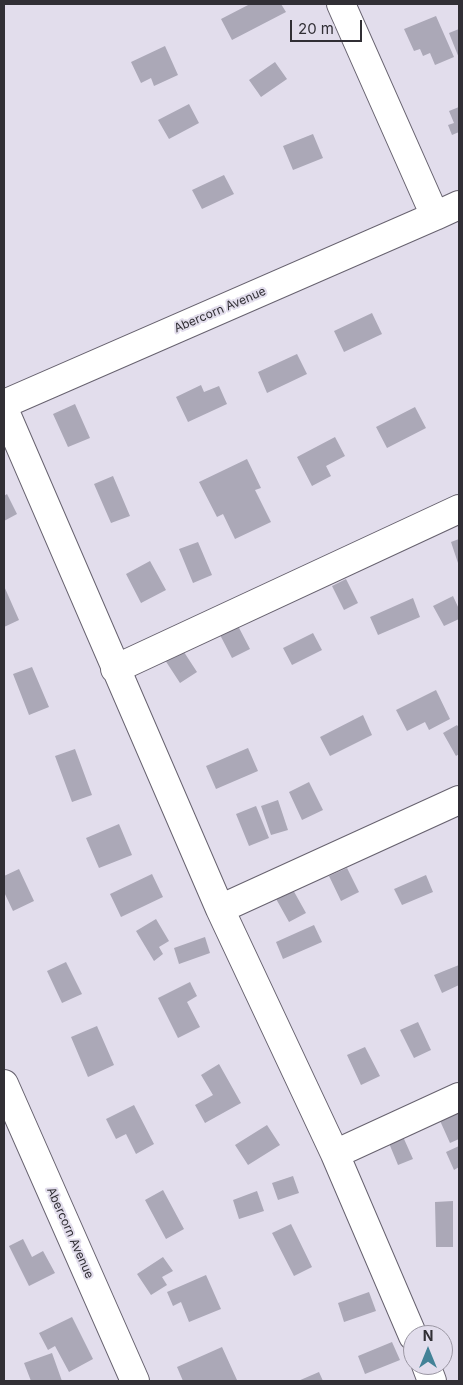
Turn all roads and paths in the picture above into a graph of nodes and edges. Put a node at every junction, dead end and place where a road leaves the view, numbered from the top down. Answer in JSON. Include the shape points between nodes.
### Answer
{"nodes":[{"id":1,"x":341,"y":4,"type":"edge"},
{"id":2,"x":447,"y":211,"type":"edge"},
{"id":3,"x":4,"y":404,"type":"edge"},
{"id":4,"x":4,"y":409,"type":"edge"},
{"id":5,"x":459,"y":509,"type":"edge"},
{"id":6,"x":115,"y":669,"type":"junction"},
{"id":7,"x":459,"y":800,"type":"edge"},
{"id":8,"x":220,"y":909,"type":"junction"},
{"id":9,"x":4,"y":1084,"type":"edge"},
{"id":10,"x":459,"y":1097,"type":"edge"},
{"id":11,"x":335,"y":1154,"type":"junction"},
{"id":12,"x":408,"y":1325,"type":"edge"},
{"id":13,"x":135,"y":1381,"type":"edge"}],
"edges":[{"from":1,"to":2,"type":"street"},
{"from":2,"to":3,"type":"street","name":"Abercorn Avenue"},
{"from":4,"to":6,"type":"street"},
{"from":5,"to":6,"type":"street"},
{"from":6,"to":8,"type":"street"},
{"from":7,"to":8,"type":"street"},
{"from":8,"to":11,"type":"street"},
{"from":9,"to":13,"type":"street","name":"Abercorn Avenue"},
{"from":10,"to":11,"type":"street"},
{"from":11,"to":12,"type":"street"}]}
